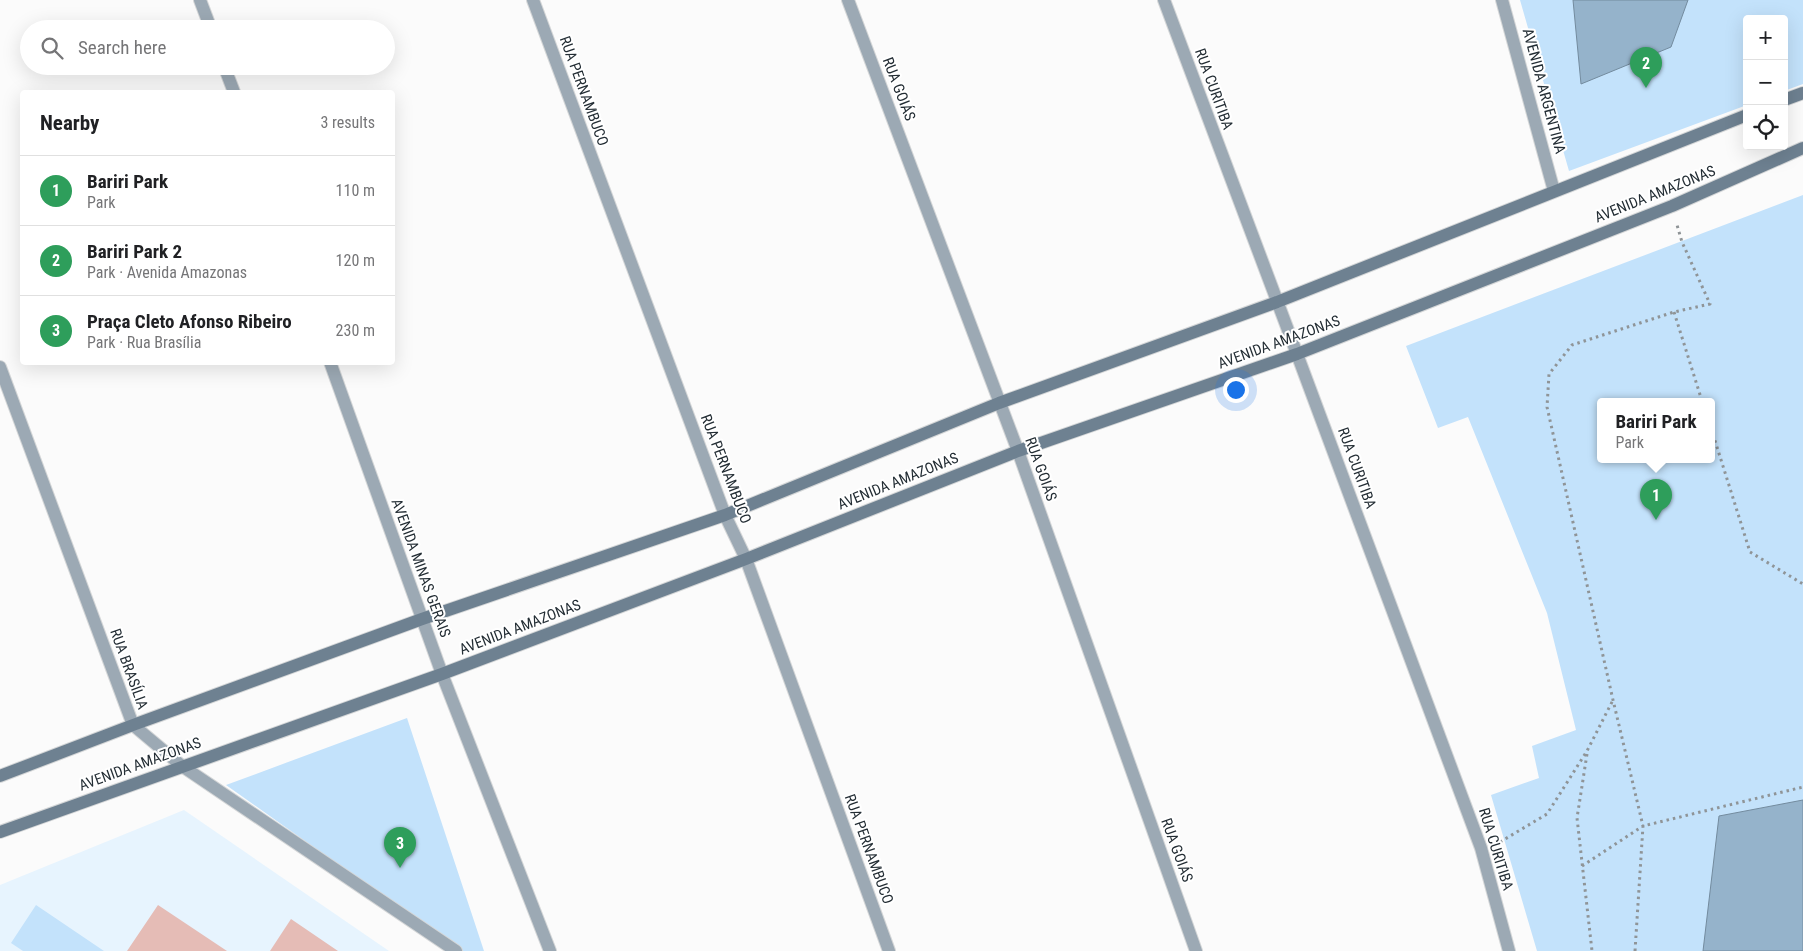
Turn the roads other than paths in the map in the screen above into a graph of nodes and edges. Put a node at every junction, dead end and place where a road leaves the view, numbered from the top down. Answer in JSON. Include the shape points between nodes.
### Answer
{"nodes":[{"id":1,"x":200,"y":0,"type":"edge"},
{"id":2,"x":533,"y":0,"type":"edge"},
{"id":3,"x":848,"y":0,"type":"edge"},
{"id":4,"x":1164,"y":0,"type":"edge"},
{"id":5,"x":1502,"y":0,"type":"edge"},
{"id":6,"x":208,"y":20,"type":"edge"},
{"id":7,"x":227,"y":75,"type":"edge"},
{"id":8,"x":233,"y":90,"type":"edge"},
{"id":9,"x":1803,"y":93,"type":"edge"},
{"id":10,"x":1788,"y":99,"type":"edge"},
{"id":11,"x":1743,"y":117,"type":"edge"},
{"id":12,"x":1803,"y":148,"type":"edge"},
{"id":13,"x":1554,"y":191,"type":"junction"},
{"id":14,"x":1277,"y":302,"type":"junction"},
{"id":15,"x":1297,"y":354,"type":"junction"},
{"id":16,"x":331,"y":365,"type":"edge"},
{"id":17,"x":0,"y":367,"type":"edge"},
{"id":18,"x":999,"y":403,"type":"junction"},
{"id":19,"x":1018,"y":451,"type":"junction"},
{"id":20,"x":725,"y":515,"type":"junction"},
{"id":21,"x":746,"y":559,"type":"junction"},
{"id":22,"x":422,"y":619,"type":"junction"},
{"id":23,"x":442,"y":674,"type":"junction"},
{"id":24,"x":133,"y":725,"type":"junction"},
{"id":25,"x":182,"y":766,"type":"junction"},
{"id":26,"x":0,"y":776,"type":"edge"},
{"id":27,"x":0,"y":832,"type":"edge"},
{"id":28,"x":456,"y":951,"type":"edge"},
{"id":29,"x":550,"y":951,"type":"edge"},
{"id":30,"x":889,"y":951,"type":"edge"},
{"id":31,"x":1196,"y":951,"type":"edge"},
{"id":32,"x":1509,"y":951,"type":"edge"}],
"edges":[{"from":1,"to":6,"type":"street"},
{"from":2,"to":20,"type":"street","name":"RUA PERNAMBUCO"},
{"from":3,"to":18,"type":"street","name":"RUA GOIÁS"},
{"from":4,"to":14,"type":"street","name":"RUA CURITIBA"},
{"from":5,"to":13,"type":"street","name":"AVENIDA ARGENTINA"},
{"from":7,"to":8,"type":"street"},
{"from":9,"to":10,"type":"street"},
{"from":11,"to":13,"type":"street"},
{"from":12,"to":15,"type":"street","name":"AVENIDA AMAZONAS","via":[[1672,206]]},
{"from":13,"to":14,"type":"street"},
{"from":14,"to":15,"type":"street","name":"RUA CURITIBA"},
{"from":14,"to":18,"type":"street"},
{"from":15,"to":19,"type":"street","name":"AVENIDA AMAZONAS"},
{"from":15,"to":32,"type":"street","name":"RUA CURITIBA","via":[[1481,848]]},
{"from":16,"to":22,"type":"street","name":"AVENIDA MINAS GERAIS"},
{"from":17,"to":24,"type":"street","name":"RUA BRASÍLIA"},
{"from":18,"to":19,"type":"street","name":"RUA GOIÁS"},
{"from":18,"to":20,"type":"street"},
{"from":19,"to":21,"type":"street","name":"AVENIDA AMAZONAS"},
{"from":19,"to":31,"type":"street","name":"RUA GOIÁS"},
{"from":20,"to":21,"type":"street","name":"RUA PERNAMBUCO"},
{"from":20,"to":22,"type":"street"},
{"from":21,"to":23,"type":"street","name":"AVENIDA AMAZONAS"},
{"from":21,"to":30,"type":"street","name":"RUA PERNAMBUCO"},
{"from":22,"to":23,"type":"street","name":"AVENIDA MINAS GERAIS"},
{"from":22,"to":24,"type":"street"},
{"from":23,"to":25,"type":"street","name":"AVENIDA AMAZONAS"},
{"from":23,"to":29,"type":"street","name":"AVENIDA MINAS GERAIS"},
{"from":24,"to":25,"type":"street","name":"RUA BRASÍLIA"},
{"from":24,"to":26,"type":"street"},
{"from":25,"to":27,"type":"street","name":"AVENIDA AMAZONAS"},
{"from":25,"to":28,"type":"street","name":"RUA BRASÍLIA"}]}
